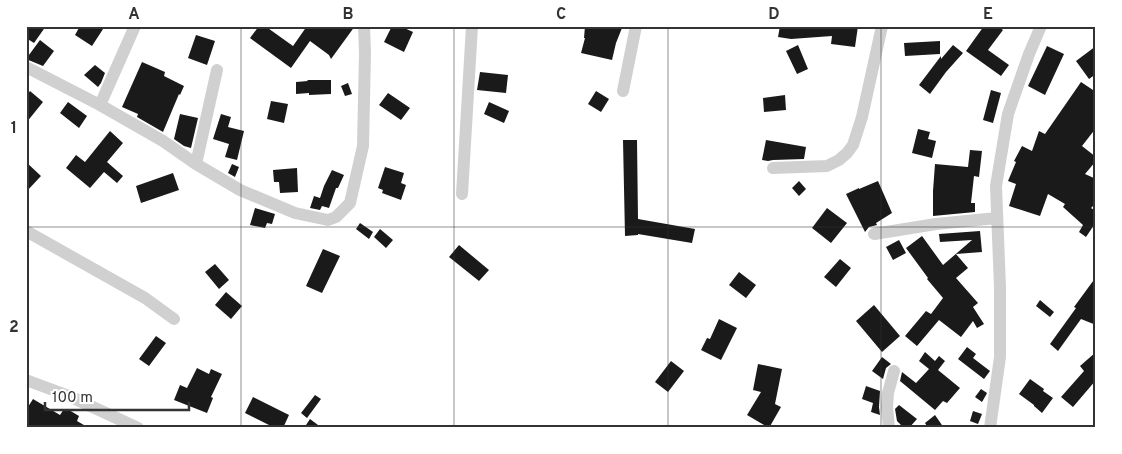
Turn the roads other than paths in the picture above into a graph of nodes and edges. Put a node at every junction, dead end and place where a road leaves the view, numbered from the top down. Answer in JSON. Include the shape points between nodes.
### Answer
{"nodes":[{"id":1,"x":135,"y":26,"type":"edge"},
{"id":2,"x":364,"y":26,"type":"edge"},
{"id":3,"x":472,"y":26,"type":"edge"},
{"id":4,"x":636,"y":26,"type":"edge"},
{"id":5,"x":882,"y":26,"type":"edge"},
{"id":6,"x":1042,"y":26,"type":"edge"},
{"id":7,"x":26,"y":67,"type":"edge"},
{"id":8,"x":217,"y":70,"type":"dead end"},
{"id":9,"x":623,"y":91,"type":"dead end"},
{"id":10,"x":100,"y":106,"type":"junction"},
{"id":11,"x":196,"y":164,"type":"junction"},
{"id":12,"x":773,"y":168,"type":"dead end"},
{"id":13,"x":462,"y":194,"type":"dead end"},
{"id":14,"x":997,"y":218,"type":"junction"},
{"id":15,"x":26,"y":231,"type":"edge"},
{"id":16,"x":874,"y":234,"type":"dead end"},
{"id":17,"x":174,"y":319,"type":"dead end"},
{"id":18,"x":894,"y":371,"type":"dead end"},
{"id":19,"x":26,"y":380,"type":"edge"},
{"id":20,"x":138,"y":428,"type":"edge"},
{"id":21,"x":889,"y":428,"type":"edge"},
{"id":22,"x":990,"y":428,"type":"edge"}],
"edges":[{"from":1,"to":10,"type":"street"},
{"from":2,"to":11,"type":"street","via":[[363,146],[350,203],[336,217],[328,220],[295,213],[240,190]]},
{"from":3,"to":13,"type":"street"},
{"from":4,"to":9,"type":"street"},
{"from":5,"to":12,"type":"street","via":[[862,117],[847,153],[826,166]]},
{"from":6,"to":14,"type":"street","via":[[1008,114],[996,186]]},
{"from":7,"to":10,"type":"street"},
{"from":8,"to":11,"type":"street"},
{"from":10,"to":11,"type":"street","via":[[163,141]]},
{"from":14,"to":16,"type":"street"},
{"from":14,"to":22,"type":"street","via":[[1000,357]]},
{"from":15,"to":17,"type":"street","via":[[145,298]]},
{"from":18,"to":21,"type":"street","via":[[888,393]]},
{"from":19,"to":20,"type":"street"}]}
